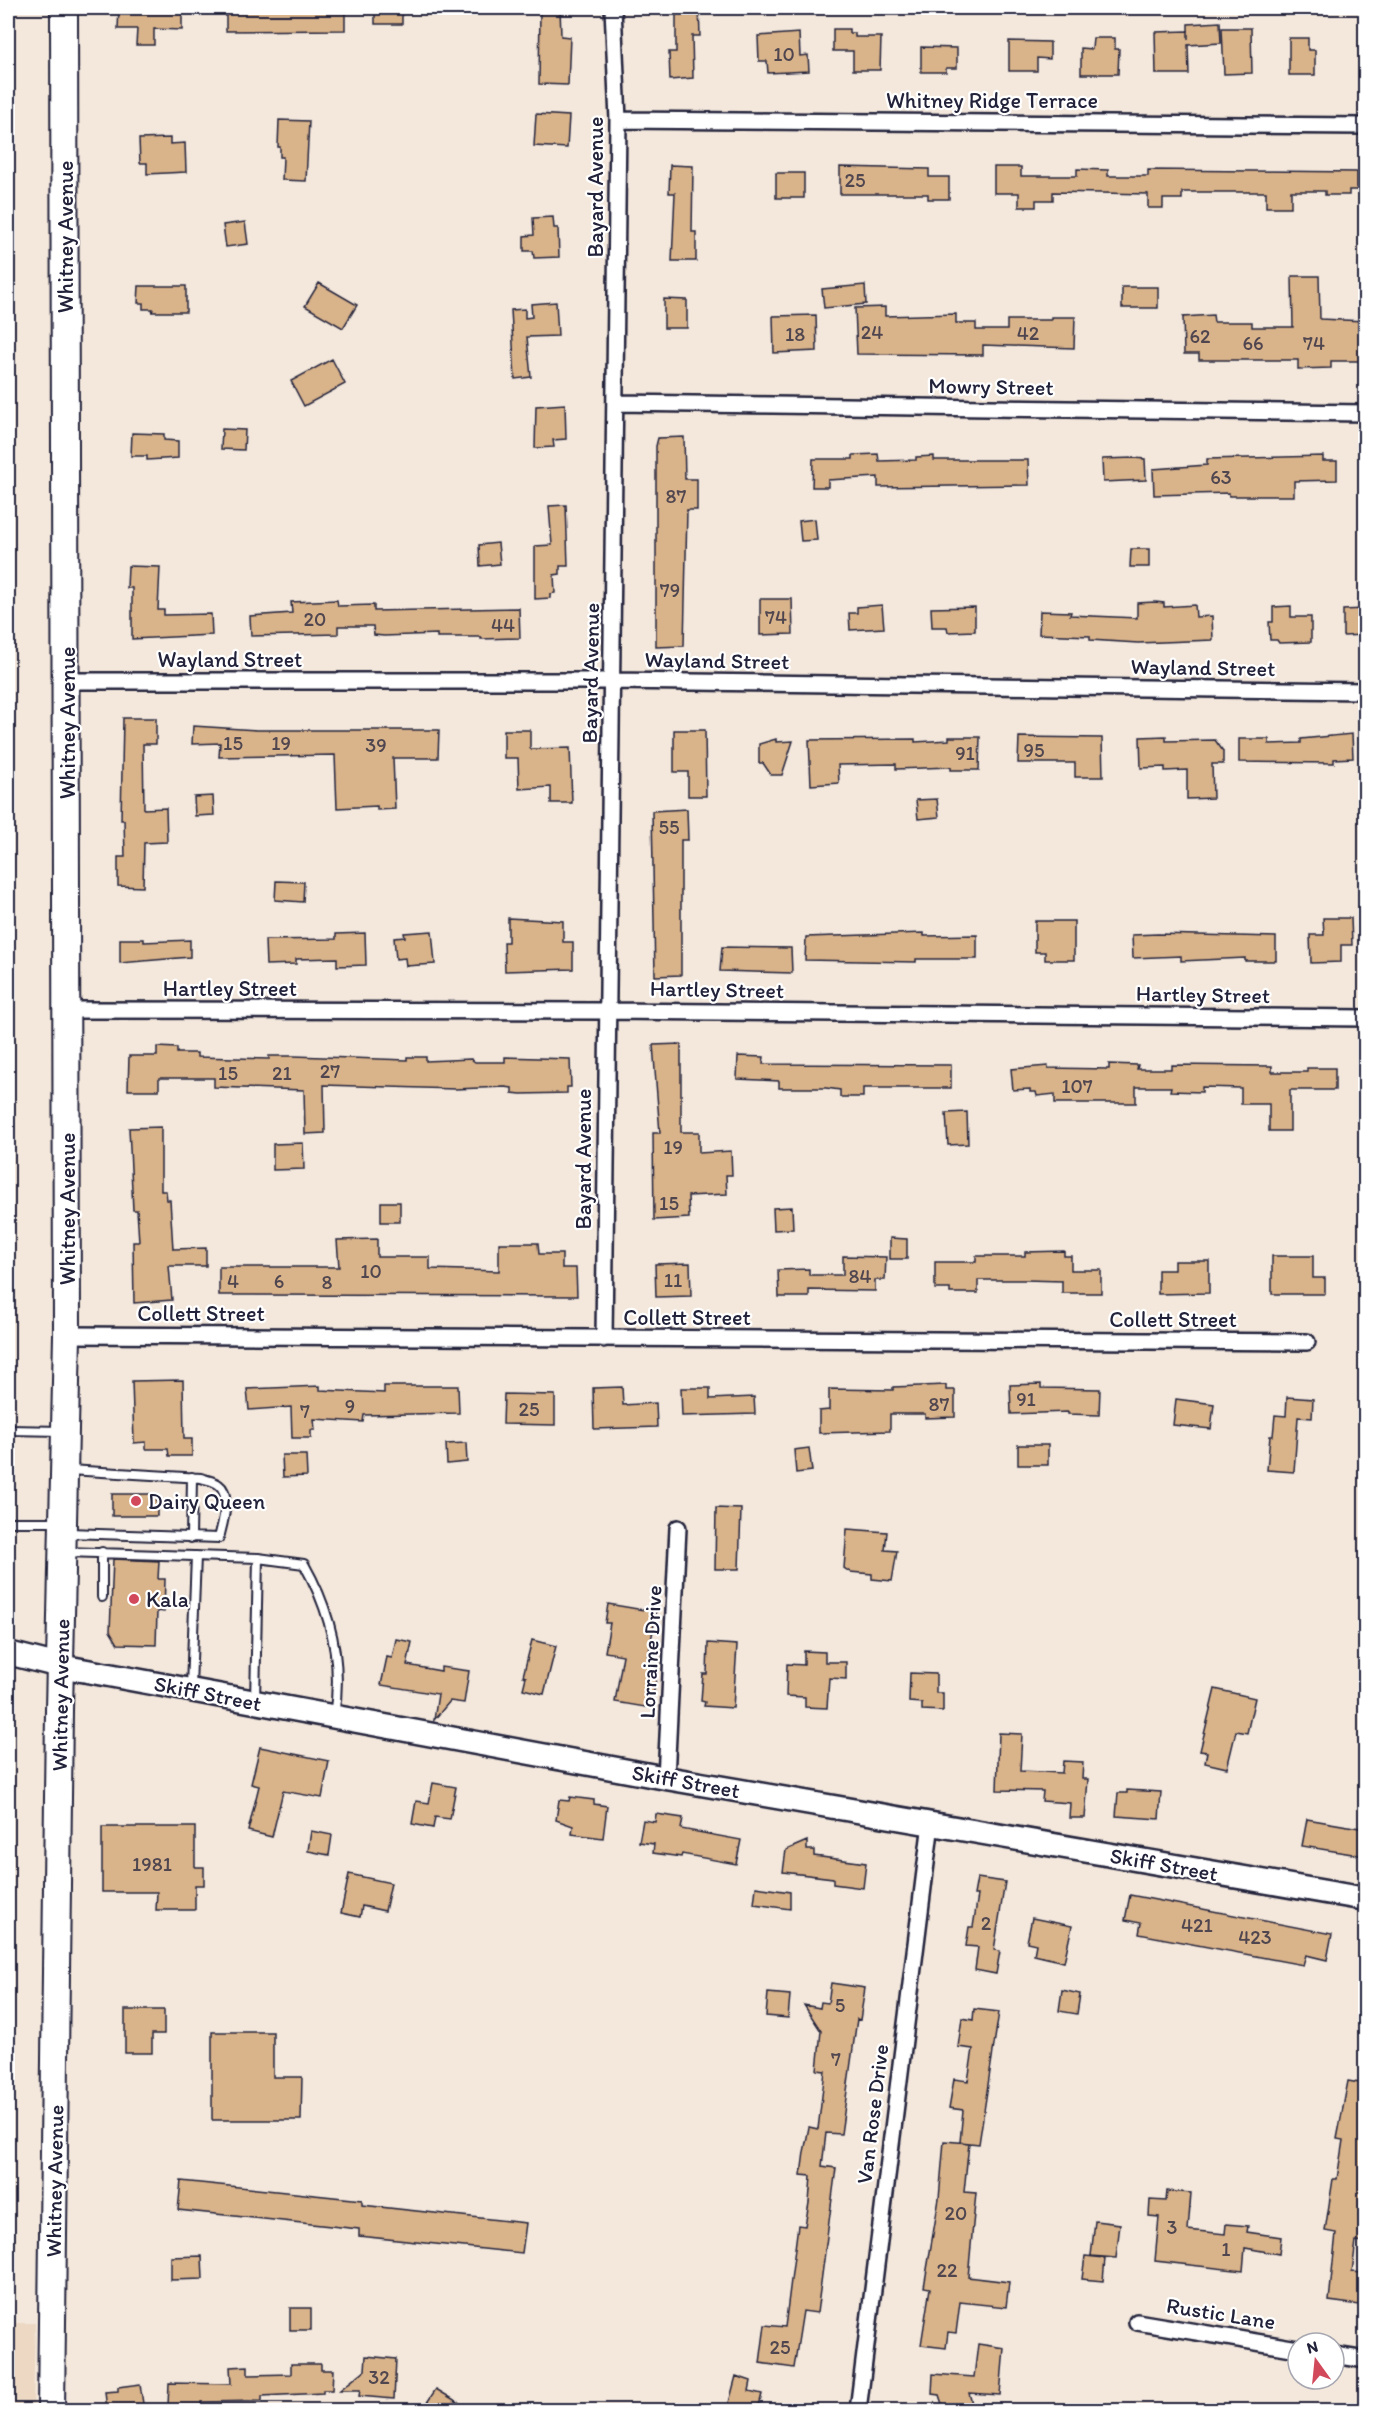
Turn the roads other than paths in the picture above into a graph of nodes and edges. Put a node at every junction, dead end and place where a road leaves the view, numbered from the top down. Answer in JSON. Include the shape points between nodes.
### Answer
{"nodes":[{"id":1,"x":64,"y":8,"type":"edge"},
{"id":2,"x":613,"y":8,"type":"edge"},
{"id":3,"x":618,"y":120,"type":"junction"},
{"id":4,"x":1365,"y":126,"type":"edge"},
{"id":5,"x":616,"y":403,"type":"junction"},
{"id":6,"x":1365,"y":413,"type":"edge"},
{"id":7,"x":67,"y":681,"type":"junction"},
{"id":8,"x":612,"y":681,"type":"junction"},
{"id":9,"x":1365,"y":692,"type":"edge"},
{"id":10,"x":67,"y":1010,"type":"junction"},
{"id":11,"x":607,"y":1011,"type":"junction"},
{"id":12,"x":1365,"y":1018,"type":"edge"},
{"id":13,"x":67,"y":1335,"type":"junction"},
{"id":14,"x":604,"y":1339,"type":"junction"},
{"id":15,"x":1307,"y":1342,"type":"dead end"},
{"id":16,"x":8,"y":1431,"type":"edge"},
{"id":17,"x":65,"y":1431,"type":"junction"},
{"id":18,"x":64,"y":1470,"type":"junction"},
{"id":19,"x":192,"y":1477,"type":"junction"},
{"id":20,"x":8,"y":1522,"type":"edge"},
{"id":21,"x":678,"y":1528,"type":"dead end"},
{"id":22,"x":62,"y":1536,"type":"junction"},
{"id":23,"x":190,"y":1538,"type":"junction"},
{"id":24,"x":102,"y":1552,"type":"junction"},
{"id":25,"x":196,"y":1557,"type":"junction"},
{"id":26,"x":258,"y":1558,"type":"junction"},
{"id":27,"x":102,"y":1597,"type":"dead end"},
{"id":28,"x":8,"y":1653,"type":"edge"},
{"id":29,"x":60,"y":1666,"type":"junction"},
{"id":30,"x":191,"y":1690,"type":"junction"},
{"id":31,"x":255,"y":1702,"type":"junction"},
{"id":32,"x":334,"y":1717,"type":"junction"},
{"id":33,"x":666,"y":1778,"type":"junction"},
{"id":34,"x":931,"y":1823,"type":"junction"},
{"id":35,"x":1365,"y":1899,"type":"edge"},
{"id":36,"x":1137,"y":2322,"type":"dead end"},
{"id":37,"x":1286,"y":2347,"type":"edge"},
{"id":38,"x":1346,"y":2357,"type":"edge"},
{"id":39,"x":1365,"y":2360,"type":"edge"},
{"id":40,"x":51,"y":2410,"type":"edge"},
{"id":41,"x":858,"y":2410,"type":"edge"}],
"edges":[{"from":1,"to":7,"type":"main road","name":"Whitney Avenue"},
{"from":2,"to":3,"type":"street","name":"Bayard Avenue"},
{"from":3,"to":4,"type":"street","name":"Whitney Ridge Terrace"},
{"from":3,"to":5,"type":"street","name":"Bayard Avenue"},
{"from":5,"to":6,"type":"street","name":"Mowry Street"},
{"from":5,"to":8,"type":"street","name":"Bayard Avenue"},
{"from":7,"to":8,"type":"street","name":"Wayland Street"},
{"from":7,"to":10,"type":"main road","name":"Whitney Avenue"},
{"from":8,"to":9,"type":"street","name":"Wayland Street"},
{"from":8,"to":11,"type":"street","name":"Bayard Avenue"},
{"from":10,"to":11,"type":"street","name":"Hartley Street"},
{"from":10,"to":13,"type":"main road","name":"Whitney Avenue"},
{"from":11,"to":12,"type":"street","name":"Hartley Street"},
{"from":11,"to":14,"type":"street","name":"Bayard Avenue"},
{"from":13,"to":14,"type":"street","name":"Collett Street"},
{"from":13,"to":17,"type":"main road","name":"Whitney Avenue"},
{"from":14,"to":15,"type":"street","name":"Collett Street"},
{"from":16,"to":17,"type":"lane"},
{"from":17,"to":18,"type":"main road","name":"Whitney Avenue"},
{"from":18,"to":19,"type":"lane"},
{"from":18,"to":22,"type":"main road","name":"Whitney Avenue"},
{"from":19,"to":23,"type":"lane"},
{"from":19,"to":23,"type":"lane","via":[[219,1484],[224,1490],[225,1514],[219,1538]]},
{"from":20,"to":22,"type":"lane"},
{"from":21,"to":33,"type":"street","name":"Lorraine Drive"},
{"from":22,"to":23,"type":"lane"},
{"from":22,"to":24,"type":"lane"},
{"from":22,"to":29,"type":"main road","name":"Whitney Avenue"},
{"from":24,"to":25,"type":"lane"},
{"from":24,"to":27,"type":"lane"},
{"from":25,"to":26,"type":"lane"},
{"from":25,"to":30,"type":"lane"},
{"from":26,"to":31,"type":"lane"},
{"from":26,"to":32,"type":"lane","via":[[304,1564],[320,1592],[333,1638],[338,1677]]},
{"from":28,"to":29,"type":"main road","name":"Skiff Street"},
{"from":29,"to":30,"type":"main road","name":"Skiff Street"},
{"from":29,"to":40,"type":"main road","name":"Whitney Avenue"},
{"from":30,"to":31,"type":"main road","name":"Skiff Street"},
{"from":31,"to":32,"type":"main road","name":"Skiff Street"},
{"from":32,"to":33,"type":"main road","name":"Skiff Street"},
{"from":33,"to":34,"type":"main road","name":"Skiff Street"},
{"from":34,"to":35,"type":"main road","name":"Skiff Street"},
{"from":34,"to":41,"type":"street","name":"Van Rose Drive"},
{"from":36,"to":37,"type":"street","name":"Rustic Lane"},
{"from":38,"to":39,"type":"street"}]}
